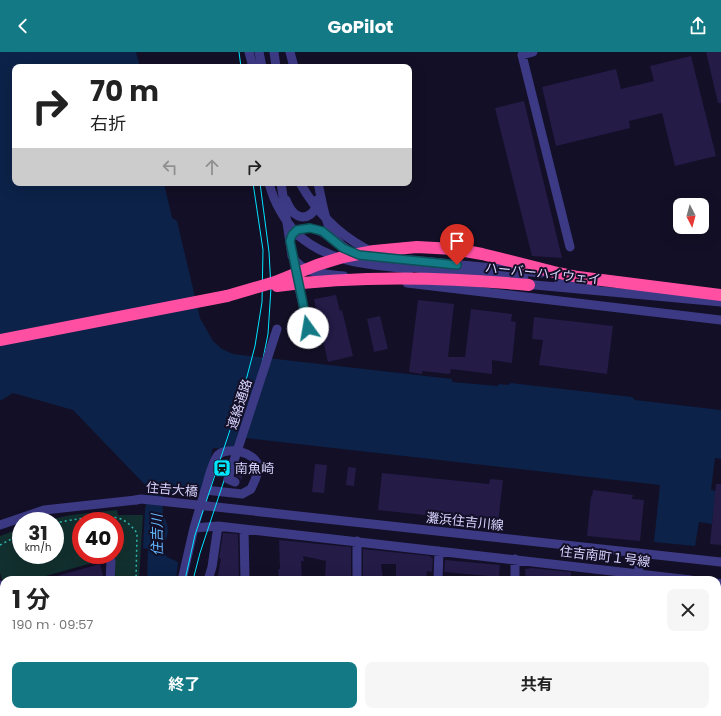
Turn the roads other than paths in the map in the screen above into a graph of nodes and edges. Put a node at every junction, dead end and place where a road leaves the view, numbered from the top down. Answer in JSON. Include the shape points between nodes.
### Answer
{"nodes":[{"id":1,"x":248,"y":52,"type":"edge"},
{"id":2,"x":259,"y":52,"type":"edge"},
{"id":3,"x":268,"y":52,"type":"edge"},
{"id":4,"x":274,"y":52,"type":"edge"},
{"id":5,"x":290,"y":52,"type":"edge"},
{"id":6,"x":533,"y":52,"type":"edge"},
{"id":7,"x":522,"y":53,"type":"edge"},
{"id":8,"x":248,"y":64,"type":"edge"},
{"id":9,"x":252,"y":64,"type":"edge"},
{"id":10,"x":261,"y":64,"type":"edge"},
{"id":11,"x":270,"y":64,"type":"edge"},
{"id":12,"x":276,"y":64,"type":"edge"},
{"id":13,"x":293,"y":64,"type":"edge"},
{"id":14,"x":270,"y":186,"type":"edge"},
{"id":15,"x":302,"y":186,"type":"edge"},
{"id":16,"x":308,"y":186,"type":"edge"},
{"id":17,"x":318,"y":186,"type":"edge"},
{"id":18,"x":319,"y":186,"type":"edge"},
{"id":19,"x":282,"y":188,"type":"edge"},
{"id":20,"x":290,"y":241,"type":"junction"},
{"id":21,"x":338,"y":243,"type":"junction"},
{"id":22,"x":570,"y":248,"type":"dead end"},
{"id":23,"x":292,"y":256,"type":"junction"},
{"id":24,"x":535,"y":284,"type":"junction"},
{"id":25,"x":647,"y":284,"type":"junction"},
{"id":26,"x":721,"y":292,"type":"edge"},
{"id":27,"x":721,"y":296,"type":"edge"},
{"id":28,"x":721,"y":302,"type":"edge"},
{"id":29,"x":721,"y":306,"type":"edge"},
{"id":30,"x":721,"y":320,"type":"edge"},
{"id":31,"x":308,"y":328,"type":"dead end"},
{"id":32,"x":277,"y":329,"type":"dead end"},
{"id":33,"x":0,"y":339,"type":"edge"},
{"id":34,"x":235,"y":482,"type":"dead end"},
{"id":35,"x":205,"y":490,"type":"junction"},
{"id":36,"x":207,"y":506,"type":"joint"},
{"id":37,"x":0,"y":525,"type":"edge"},
{"id":38,"x":218,"y":526,"type":"junction"},
{"id":39,"x":194,"y":528,"type":"junction"},
{"id":40,"x":244,"y":529,"type":"junction"},
{"id":41,"x":357,"y":541,"type":"junction"},
{"id":42,"x":439,"y":551,"type":"junction"},
{"id":43,"x":640,"y":554,"type":"junction"},
{"id":44,"x":515,"y":559,"type":"junction"},
{"id":45,"x":721,"y":562,"type":"edge"},
{"id":46,"x":111,"y":564,"type":"edge"},
{"id":47,"x":110,"y":576,"type":"edge"},
{"id":48,"x":183,"y":576,"type":"edge"},
{"id":49,"x":209,"y":576,"type":"edge"},
{"id":50,"x":246,"y":576,"type":"edge"},
{"id":51,"x":357,"y":576,"type":"edge"},
{"id":52,"x":438,"y":576,"type":"edge"},
{"id":53,"x":515,"y":576,"type":"edge"},
{"id":54,"x":638,"y":576,"type":"edge"}],
"edges":[{"from":1,"to":8,"type":"street"},
{"from":1,"to":9,"type":"street"},
{"from":2,"to":10,"type":"street"},
{"from":3,"to":11,"type":"street"},
{"from":4,"to":12,"type":"street"},
{"from":5,"to":13,"type":"street"},
{"from":6,"to":7,"type":"street"},
{"from":7,"to":22,"type":"street"},
{"from":14,"to":24,"type":"street","bridge":true,"via":[[278,208],[292,228],[308,243],[330,255],[373,264]]},
{"from":15,"to":24,"type":"street","name":"ハーバーハイウェイ","bridge":true,"via":[[333,226],[355,243],[383,257],[412,267],[446,274]]},
{"from":16,"to":27,"type":"street","name":"ハーバーハイウェイ","bridge":true,"via":[[326,211],[347,231],[371,246],[414,262],[489,275]]},
{"from":17,"to":19,"type":"street","via":[[315,210],[306,216],[295,214]]},
{"from":18,"to":21,"type":"street","via":[[327,224]]},
{"from":19,"to":20,"type":"street"},
{"from":20,"to":21,"type":"street","via":[[297,230],[310,228],[322,231]]},
{"from":20,"to":23,"type":"street"},
{"from":21,"to":25,"type":"street","via":[[350,252],[368,257]]},
{"from":23,"to":30,"type":"street","via":[[302,268],[316,272]]},
{"from":23,"to":31,"type":"street"},
{"from":24,"to":25,"type":"street"},
{"from":24,"to":28,"type":"street","name":"ハーバーハイウェイ","bridge":true},
{"from":24,"to":29,"type":"street"},
{"from":24,"to":33,"type":"highway","bridge":true,"via":[[426,278],[306,282]]},
{"from":25,"to":26,"type":"street"},
{"from":27,"to":33,"type":"highway","bridge":true,"via":[[578,277],[454,249],[402,248],[329,261],[275,282],[227,296]]},
{"from":32,"to":34,"type":"street","name":"連絡通路","bridge":true,"via":[[228,479]]},
{"from":35,"to":35,"type":"street","via":[[242,494],[251,489],[258,471],[257,464],[247,454],[226,451],[215,460]]},
{"from":35,"to":39,"type":"street"},
{"from":36,"to":37,"type":"street","name":"住𠮷大橋","bridge":true,"via":[[141,499],[44,510]]},
{"from":36,"to":43,"type":"street","name":"灘浜住吉川線"},
{"from":38,"to":39,"type":"street","name":"住吉南町１号線"},
{"from":38,"to":40,"type":"street","name":"住吉南町１号線"},
{"from":38,"to":49,"type":"street"},
{"from":39,"to":48,"type":"street"},
{"from":40,"to":41,"type":"street","name":"住吉南町１号線"},
{"from":40,"to":50,"type":"street"},
{"from":41,"to":42,"type":"street","name":"住吉南町１号線"},
{"from":41,"to":51,"type":"street"},
{"from":42,"to":44,"type":"street","name":"住吉南町１号線"},
{"from":42,"to":52,"type":"street"},
{"from":43,"to":45,"type":"street","name":"灘浜住吉川線"},
{"from":43,"to":54,"type":"street"},
{"from":44,"to":53,"type":"street"},
{"from":44,"to":54,"type":"street","name":"住吉南町１号線"},
{"from":46,"to":47,"type":"street"}]}
